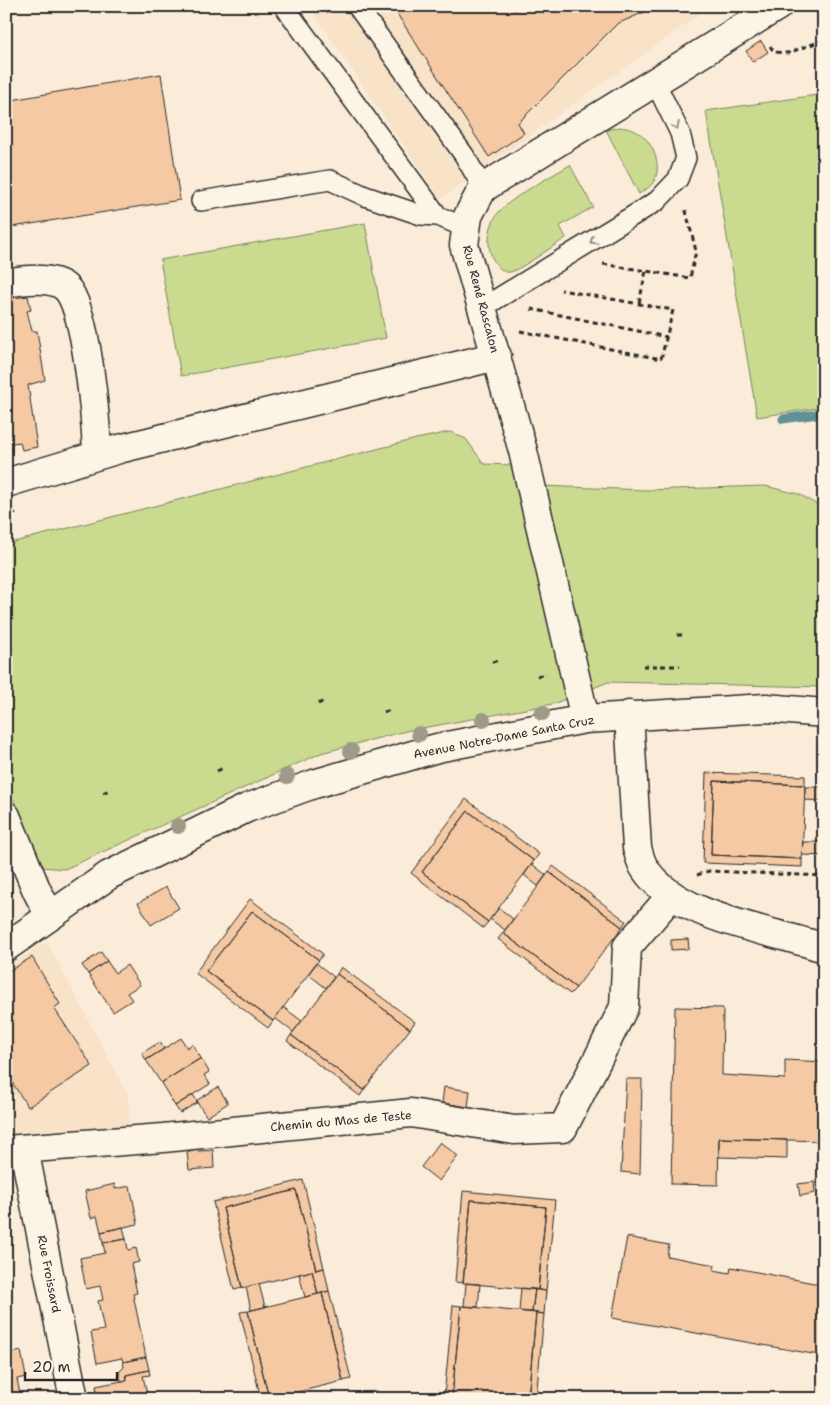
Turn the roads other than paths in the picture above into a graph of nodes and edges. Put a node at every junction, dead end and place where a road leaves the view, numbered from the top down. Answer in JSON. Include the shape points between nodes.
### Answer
{"nodes":[{"id":1,"x":284,"y":6,"type":"edge"},
{"id":2,"x":357,"y":6,"type":"edge"},
{"id":3,"x":767,"y":13,"type":"edge"},
{"id":4,"x":655,"y":82,"type":"junction"},
{"id":5,"x":483,"y":188,"type":"junction"},
{"id":6,"x":201,"y":201,"type":"dead end"},
{"id":7,"x":438,"y":216,"type":"junction"},
{"id":8,"x":466,"y":228,"type":"junction"},
{"id":9,"x":6,"y":283,"type":"edge"},
{"id":10,"x":488,"y":305,"type":"junction"},
{"id":11,"x":493,"y":345,"type":"junction"},
{"id":12,"x":97,"y":455,"type":"junction"},
{"id":13,"x":6,"y":483,"type":"edge"},
{"id":14,"x":824,"y":713,"type":"edge"},
{"id":15,"x":629,"y":715,"type":"junction"},
{"id":16,"x":585,"y":718,"type":"junction"},
{"id":17,"x":6,"y":816,"type":"edge"},
{"id":18,"x":671,"y":896,"type":"junction"},
{"id":19,"x":50,"y":916,"type":"junction"},
{"id":20,"x":6,"y":947,"type":"edge"},
{"id":21,"x":824,"y":948,"type":"edge"},
{"id":22,"x":15,"y":1149,"type":"edge"},
{"id":23,"x":74,"y":1399,"type":"edge"}],
"edges":[{"from":1,"to":7,"type":"lane"},
{"from":2,"to":5,"type":"lane","via":[[464,154]]},
{"from":3,"to":4,"type":"street"},
{"from":4,"to":5,"type":"street"},
{"from":4,"to":10,"type":"lane","one_way":true,"via":[[680,133],[686,158],[678,179],[658,201]]},
{"from":5,"to":8,"type":"street","name":"Rue René Rascalon","via":[[468,216]]},
{"from":6,"to":7,"type":"lane","via":[[330,180],[421,215]]},
{"from":7,"to":8,"type":"lane"},
{"from":8,"to":10,"type":"street","name":"Rue René Rascalon","via":[[464,245]]},
{"from":9,"to":12,"type":"street","via":[[53,282],[65,287],[74,299],[84,338],[96,419]]},
{"from":10,"to":11,"type":"street","name":"Rue René Rascalon"},
{"from":11,"to":12,"type":"street"},
{"from":11,"to":16,"type":"street","name":"Rue René Rascalon","via":[[523,451]]},
{"from":12,"to":13,"type":"street"},
{"from":14,"to":15,"type":"street","name":"Avenue Notre-Dame Santa Cruz","via":[[766,708]]},
{"from":15,"to":16,"type":"street","name":"Avenue Notre-Dame Santa Cruz"},
{"from":15,"to":18,"type":"street","via":[[637,848],[644,868]]},
{"from":16,"to":19,"type":"street","name":"Avenue Notre-Dame Santa Cruz","via":[[437,748],[314,784],[247,808],[109,875]]},
{"from":17,"to":19,"type":"street"},
{"from":18,"to":21,"type":"street","via":[[753,928]]},
{"from":18,"to":22,"type":"street","name":"Chemin du Mas de Teste","via":[[627,947],[624,1007],[563,1128],[514,1130],[411,1113]]},
{"from":19,"to":20,"type":"street","name":"Avenue Notre-Dame Santa Cruz"},
{"from":22,"to":23,"type":"street","name":"Rue Froissard"}]}
